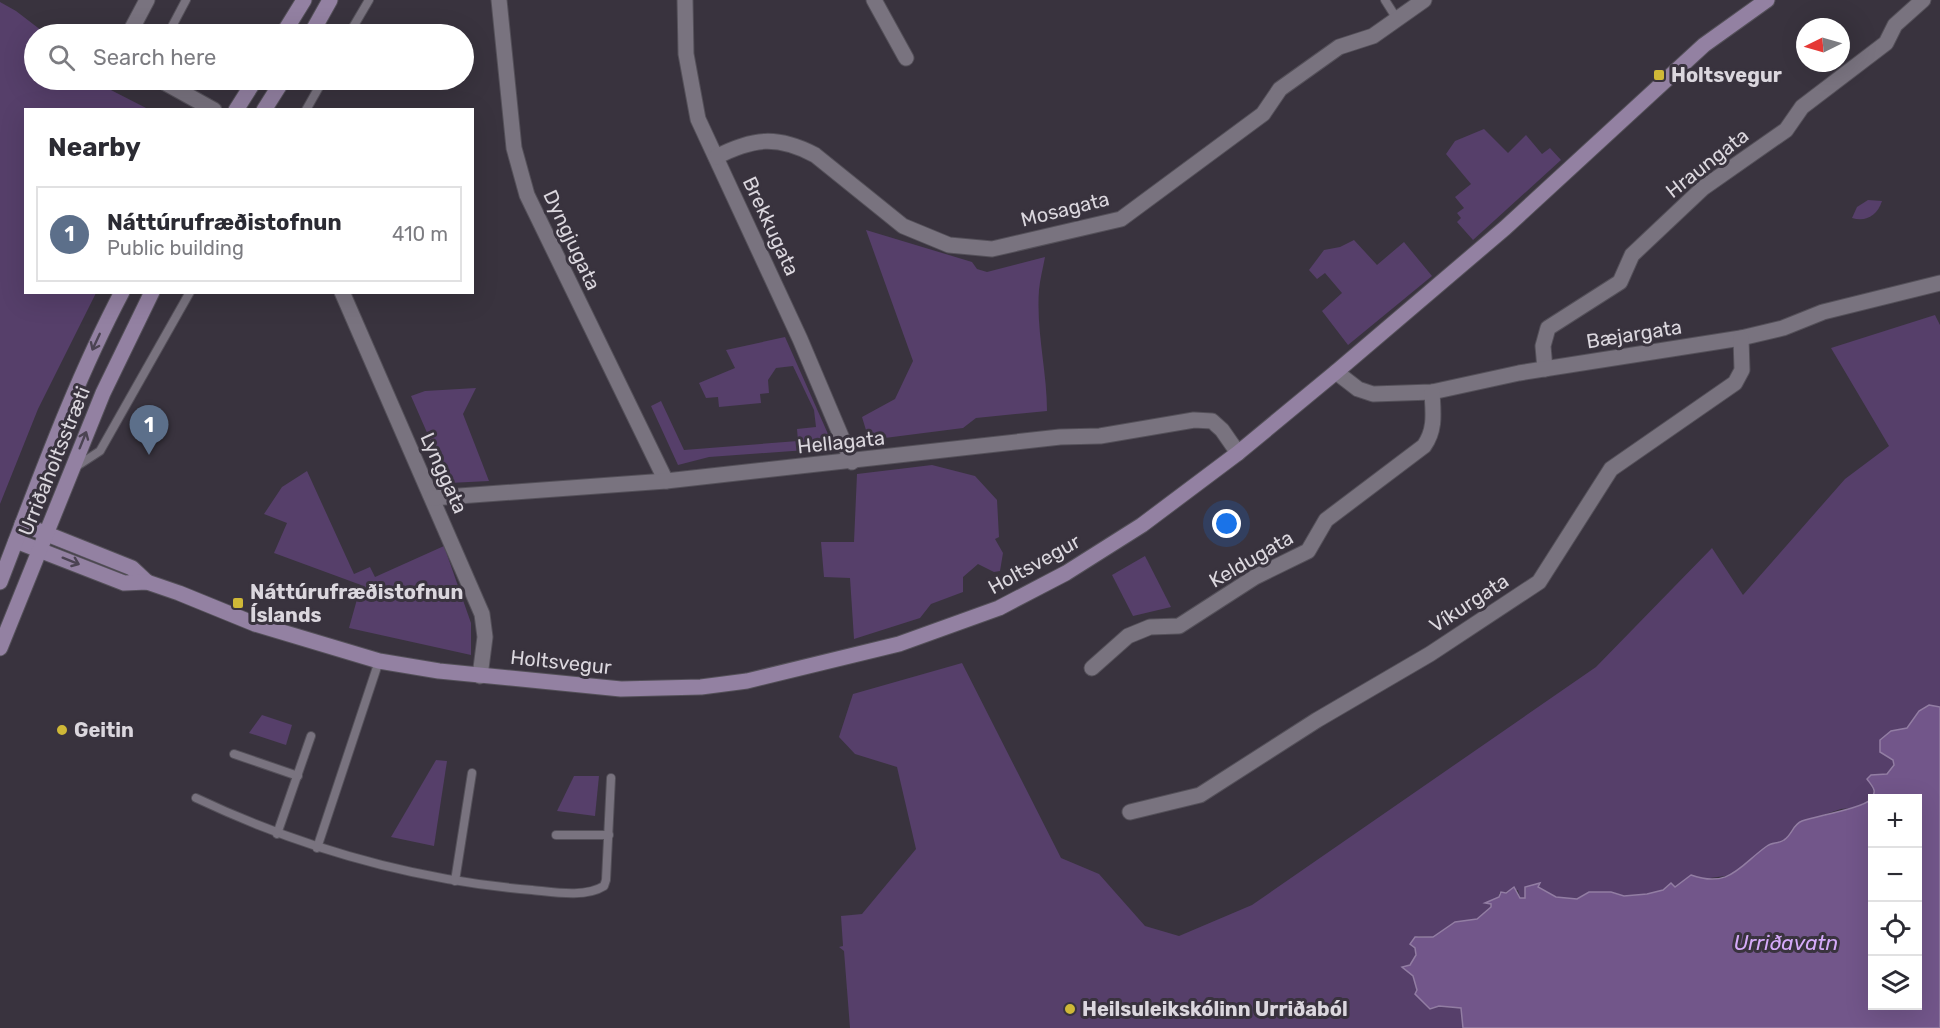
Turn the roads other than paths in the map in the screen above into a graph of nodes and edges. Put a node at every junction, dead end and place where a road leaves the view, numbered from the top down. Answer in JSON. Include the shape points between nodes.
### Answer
{"nodes":[{"id":1,"x":147,"y":0,"type":"edge"},
{"id":2,"x":186,"y":0,"type":"edge"},
{"id":3,"x":304,"y":0,"type":"edge"},
{"id":4,"x":330,"y":0,"type":"edge"},
{"id":5,"x":369,"y":0,"type":"edge"},
{"id":6,"x":499,"y":0,"type":"edge"},
{"id":7,"x":685,"y":0,"type":"edge"},
{"id":8,"x":874,"y":0,"type":"edge"},
{"id":9,"x":1385,"y":0,"type":"edge"},
{"id":10,"x":1424,"y":0,"type":"edge"},
{"id":11,"x":1767,"y":0,"type":"edge"},
{"id":12,"x":1923,"y":0,"type":"edge"},
{"id":13,"x":1397,"y":19,"type":"junction"},
{"id":14,"x":134,"y":24,"type":"edge"},
{"id":15,"x":173,"y":24,"type":"edge"},
{"id":16,"x":289,"y":24,"type":"edge"},
{"id":17,"x":317,"y":24,"type":"edge"},
{"id":18,"x":355,"y":24,"type":"edge"},
{"id":19,"x":906,"y":58,"type":"dead end"},
{"id":20,"x":178,"y":90,"type":"edge"},
{"id":21,"x":249,"y":90,"type":"edge"},
{"id":22,"x":277,"y":90,"type":"edge"},
{"id":23,"x":317,"y":90,"type":"edge"},
{"id":24,"x":210,"y":108,"type":"edge"},
{"id":25,"x":238,"y":108,"type":"edge"},
{"id":26,"x":265,"y":108,"type":"edge"},
{"id":27,"x":307,"y":108,"type":"edge"},
{"id":28,"x":716,"y":157,"type":"junction"},
{"id":29,"x":1940,"y":283,"type":"edge"},
{"id":30,"x":121,"y":294,"type":"edge"},
{"id":31,"x":151,"y":294,"type":"edge"},
{"id":32,"x":189,"y":294,"type":"edge"},
{"id":33,"x":343,"y":294,"type":"edge"},
{"id":34,"x":1741,"y":338,"type":"junction"},
{"id":35,"x":1545,"y":369,"type":"junction"},
{"id":36,"x":1336,"y":372,"type":"junction"},
{"id":37,"x":1432,"y":392,"type":"junction"},
{"id":38,"x":1238,"y":453,"type":"junction"},
{"id":39,"x":852,"y":462,"type":"junction"},
{"id":40,"x":71,"y":470,"type":"junction"},
{"id":41,"x":666,"y":481,"type":"junction"},
{"id":42,"x":432,"y":498,"type":"junction"},
{"id":43,"x":22,"y":524,"type":"junction"},
{"id":44,"x":47,"y":533,"type":"junction"},
{"id":45,"x":16,"y":541,"type":"junction"},
{"id":46,"x":40,"y":550,"type":"junction"},
{"id":47,"x":0,"y":582,"type":"edge"},
{"id":48,"x":147,"y":582,"type":"junction"},
{"id":49,"x":0,"y":648,"type":"edge"},
{"id":50,"x":379,"y":661,"type":"junction"},
{"id":51,"x":1092,"y":668,"type":"dead end"},
{"id":52,"x":480,"y":676,"type":"junction"},
{"id":53,"x":311,"y":736,"type":"dead end"},
{"id":54,"x":234,"y":754,"type":"dead end"},
{"id":55,"x":472,"y":773,"type":"dead end"},
{"id":56,"x":298,"y":776,"type":"junction"},
{"id":57,"x":611,"y":778,"type":"dead end"},
{"id":58,"x":196,"y":798,"type":"dead end"},
{"id":59,"x":1130,"y":812,"type":"dead end"},
{"id":60,"x":278,"y":834,"type":"junction"},
{"id":61,"x":556,"y":835,"type":"dead end"},
{"id":62,"x":609,"y":835,"type":"junction"},
{"id":63,"x":317,"y":848,"type":"junction"},
{"id":64,"x":454,"y":881,"type":"junction"}],
"edges":[{"from":1,"to":14,"type":"street"},
{"from":2,"to":15,"type":"lane"},
{"from":3,"to":16,"type":"street"},
{"from":4,"to":17,"type":"street"},
{"from":5,"to":18,"type":"lane"},
{"from":6,"to":41,"type":"street","name":"Dyngjugata","via":[[514,148],[527,195]]},
{"from":7,"to":28,"type":"street","name":"Brekkugata","via":[[691,92],[698,119]]},
{"from":8,"to":19,"type":"street"},
{"from":9,"to":13,"type":"lane"},
{"from":10,"to":13,"type":"street","name":"Mosagata"},
{"from":11,"to":36,"type":"street","name":"Holtsvegur","via":[[1704,45],[1506,228]]},
{"from":12,"to":35,"type":"street","name":"Hraungata","via":[[1895,25],[1886,43],[1802,107],[1786,130],[1703,188],[1632,255],[1620,282],[1548,328],[1544,336]]},
{"from":13,"to":28,"type":"street","name":"Mosagata","via":[[1372,36],[1339,47],[1280,89],[1263,114],[1121,219],[992,249],[948,245],[917,234],[801,147],[756,141]]},
{"from":20,"to":24,"type":"street"},
{"from":21,"to":25,"type":"street"},
{"from":22,"to":26,"type":"street"},
{"from":23,"to":27,"type":"lane"},
{"from":28,"to":39,"type":"street","name":"Brekkugata"},
{"from":29,"to":34,"type":"street","name":"Bæjargata","via":[[1823,312],[1783,328]]},
{"from":30,"to":43,"type":"street","name":"Urriðaholtsstræti","one_way":true,"via":[[73,394]]},
{"from":40,"to":31,"type":"street","name":"Urriðaholtsstræti","one_way":true},
{"from":32,"to":40,"type":"lane","via":[[100,451]]},
{"from":33,"to":42,"type":"street","name":"Lynggata"},
{"from":34,"to":35,"type":"street","name":"Bæjargata"},
{"from":34,"to":59,"type":"street","name":"Víkurgata","via":[[1742,370],[1735,383],[1603,477],[1539,582],[1200,795]]},
{"from":35,"to":37,"type":"street","name":"Bæjargata"},
{"from":36,"to":37,"type":"street","name":"Bæjargata","via":[[1358,389],[1373,394]]},
{"from":36,"to":38,"type":"street","name":"Holtsvegur"},
{"from":37,"to":51,"type":"street","name":"Keldugata","via":[[1434,422],[1424,446],[1326,520],[1308,551],[1255,577],[1179,626],[1150,627],[1128,636]]},
{"from":38,"to":39,"type":"street","name":"Hellagata","via":[[1212,421],[1194,420],[1101,436],[1060,437]]},
{"from":38,"to":52,"type":"street","name":"Holtsvegur","via":[[1142,525],[1066,573],[999,608],[889,647],[747,681],[701,687],[621,689]]},
{"from":39,"to":41,"type":"street","name":"Hellagata"},
{"from":40,"to":44,"type":"street","name":"Urriðaholtsstræti"},
{"from":41,"to":42,"type":"street","name":"Hellagata"},
{"from":42,"to":52,"type":"street","name":"Lynggata","via":[[482,614],[485,637]]},
{"from":43,"to":44,"type":"street","name":"Holtsvegur"},
{"from":43,"to":45,"type":"street","name":"Urriðaholtsstræti"},
{"from":44,"to":46,"type":"street","name":"Urriðaholtsstræti"},
{"from":44,"to":48,"type":"street","name":"Holtsvegur","via":[[132,568]]},
{"from":45,"to":46,"type":"street","name":"Holtsvegur"},
{"from":45,"to":47,"type":"street","name":"Urriðaholtsstræti"},
{"from":46,"to":48,"type":"street","name":"Holtsvegur","one_way":true,"via":[[124,583]]},
{"from":46,"to":49,"type":"street","name":"Urriðaholtsstræti"},
{"from":48,"to":50,"type":"street","name":"Holtsvegur","via":[[255,624]]},
{"from":50,"to":52,"type":"street","name":"Holtsvegur"},
{"from":50,"to":63,"type":"lane"},
{"from":53,"to":56,"type":"lane"},
{"from":54,"to":56,"type":"lane"},
{"from":55,"to":64,"type":"lane"},
{"from":56,"to":60,"type":"lane"},
{"from":57,"to":62,"type":"lane"},
{"from":58,"to":60,"type":"lane"},
{"from":60,"to":63,"type":"lane"},
{"from":61,"to":62,"type":"lane"},
{"from":62,"to":64,"type":"lane","via":[[606,879],[597,890],[543,891]]},
{"from":63,"to":64,"type":"lane","via":[[374,865]]}]}
